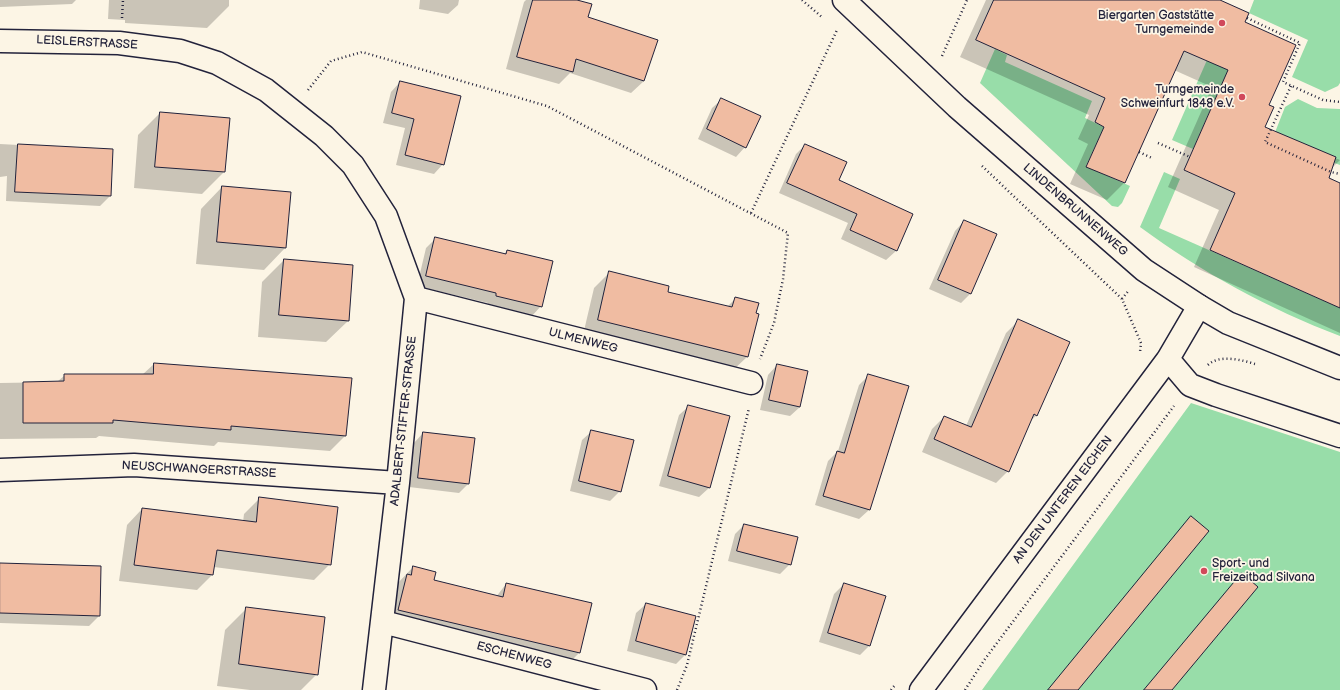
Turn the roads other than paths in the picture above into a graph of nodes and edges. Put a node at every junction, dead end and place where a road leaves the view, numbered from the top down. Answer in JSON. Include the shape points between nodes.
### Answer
{"nodes":[{"id":1,"x":844,"y":0,"type":"edge"},
{"id":2,"x":0,"y":41,"type":"edge"},
{"id":3,"x":353,"y":165,"type":"joint"},
{"id":4,"x":416,"y":298,"type":"junction"},
{"id":5,"x":1198,"y":306,"type":"junction"},
{"id":6,"x":1168,"y":359,"type":"junction"},
{"id":7,"x":1340,"y":368,"type":"edge"},
{"id":8,"x":751,"y":383,"type":"road end"},
{"id":9,"x":1340,"y":436,"type":"edge"},
{"id":10,"x":0,"y":470,"type":"edge"},
{"id":11,"x":398,"y":483,"type":"junction"},
{"id":12,"x":383,"y":622,"type":"junction"},
{"id":13,"x":374,"y":690,"type":"edge"},
{"id":14,"x":645,"y":690,"type":"edge"},
{"id":15,"x":921,"y":690,"type":"edge"}],
"edges":[{"from":1,"to":5,"type":"street","name":"LINDENBRUNNENWEG","via":[[923,76],[1144,270]]},
{"from":2,"to":3,"type":"street","name":"LEISLERSTRASSE","via":[[120,43],[180,51],[217,63],[266,90],[324,136]]},
{"from":3,"to":4,"type":"street","name":"ADALBERT-STIFTER-STRASSE","via":[[386,216]]},
{"from":4,"to":8,"type":"street","name":"ULMENWEG"},
{"from":4,"to":11,"type":"street","name":"ADALBERT-STIFTER-STRASSE"},
{"from":5,"to":6,"type":"street","name":"AN DEN UNTEREN EICHEN"},
{"from":5,"to":7,"type":"street","name":"LINDENBRUNNENWEG","via":[[1228,323]]},
{"from":6,"to":9,"type":"street","via":[[1190,385]]},
{"from":6,"to":15,"type":"street","name":"AN DEN UNTEREN EICHEN"},
{"from":10,"to":11,"type":"street","name":"NEUSCHWANGERSTRASSE","via":[[134,465]]},
{"from":11,"to":12,"type":"street","name":"ADALBERT-STIFTER-STRASSE"},
{"from":12,"to":13,"type":"street","name":"ADALBERT-STIFTER-STRASSE"},
{"from":12,"to":14,"type":"street","name":"ESCHENWEG"}]}
